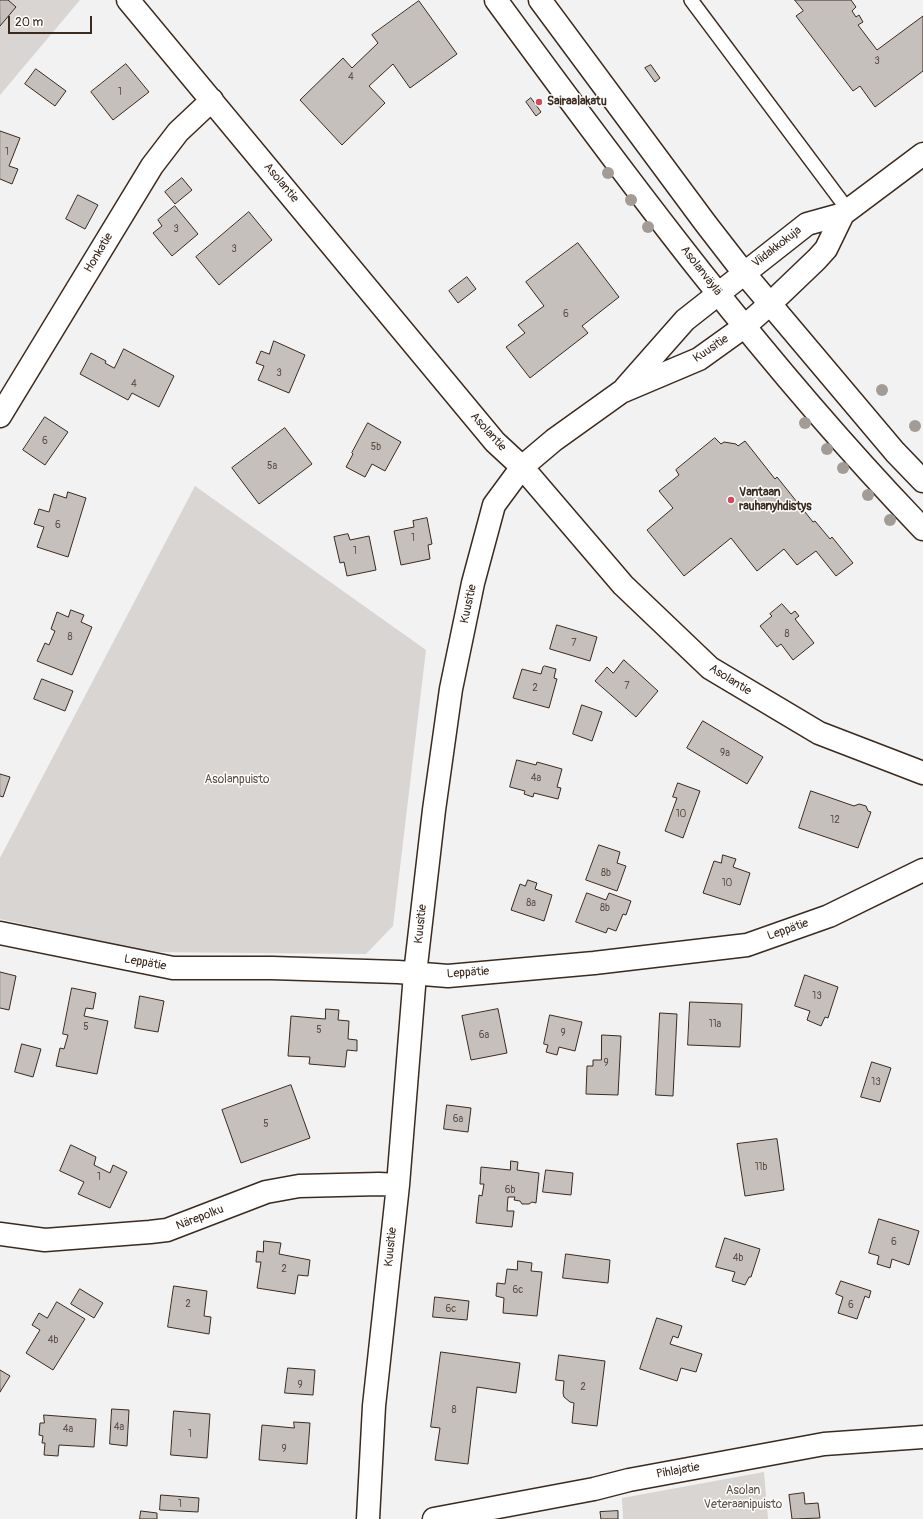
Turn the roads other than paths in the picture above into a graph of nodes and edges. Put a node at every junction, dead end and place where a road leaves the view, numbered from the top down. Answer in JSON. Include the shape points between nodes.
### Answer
{"nodes":[{"id":1,"x":128,"y":0,"type":"edge"},
{"id":2,"x":496,"y":0,"type":"edge"},
{"id":3,"x":540,"y":0,"type":"edge"},
{"id":4,"x":691,"y":0,"type":"edge"},
{"id":5,"x":212,"y":100,"type":"junction"},
{"id":6,"x":923,"y":154,"type":"edge"},
{"id":7,"x":845,"y":212,"type":"junction"},
{"id":8,"x":744,"y":273,"type":"junction"},
{"id":9,"x":719,"y":293,"type":"junction"},
{"id":10,"x":771,"y":303,"type":"junction"},
{"id":11,"x":744,"y":326,"type":"junction"},
{"id":12,"x":621,"y":392,"type":"junction"},
{"id":13,"x":0,"y":416,"type":"edge"},
{"id":14,"x":522,"y":467,"type":"junction"},
{"id":15,"x":923,"y":481,"type":"edge"},
{"id":16,"x":923,"y":529,"type":"edge"},
{"id":17,"x":923,"y":773,"type":"edge"},
{"id":18,"x":923,"y":870,"type":"edge"},
{"id":19,"x":0,"y":933,"type":"edge"},
{"id":20,"x":415,"y":974,"type":"junction"},
{"id":21,"x":398,"y":1186,"type":"junction"},
{"id":22,"x":0,"y":1234,"type":"edge"},
{"id":23,"x":923,"y":1437,"type":"edge"},
{"id":24,"x":368,"y":1519,"type":"edge"},
{"id":25,"x":434,"y":1519,"type":"edge"}],
"edges":[{"from":1,"to":5,"type":"street","name":"Asolantie"},
{"from":2,"to":9,"type":"street","name":"Asolanväylä"},
{"from":3,"to":8,"type":"street"},
{"from":4,"to":7,"type":"lane"},
{"from":5,"to":13,"type":"street","name":"Honkatie","via":[[178,132],[152,166]]},
{"from":5,"to":14,"type":"street","name":"Asolantie","via":[[490,436]]},
{"from":6,"to":7,"type":"street","name":"Viidakkokuja"},
{"from":7,"to":8,"type":"street","name":"Viidakkokuja","via":[[807,224]]},
{"from":7,"to":10,"type":"street","name":"Viidakkokuja","via":[[826,249]]},
{"from":8,"to":9,"type":"street","name":"Viidakkokuja"},
{"from":8,"to":10,"type":"street"},
{"from":9,"to":11,"type":"street","name":"Asolanväylä"},
{"from":9,"to":12,"type":"street","name":"Kuusitie","via":[[685,320]]},
{"from":10,"to":11,"type":"street","name":"Kuusitie"},
{"from":10,"to":15,"type":"street","via":[[894,452]]},
{"from":11,"to":12,"type":"street","name":"Kuusitie","via":[[699,359]]},
{"from":11,"to":16,"type":"street","name":"Asolanväylä","via":[[870,474]]},
{"from":12,"to":14,"type":"street","name":"Kuusitie","via":[[554,440]]},
{"from":14,"to":17,"type":"street","name":"Asolantie","via":[[623,586],[710,668],[819,733]]},
{"from":14,"to":20,"type":"street","name":"Kuusitie","via":[[494,505],[473,583],[451,688]]},
{"from":18,"to":20,"type":"street","name":"Leppätie","via":[[829,916],[747,945],[594,963],[448,976]]},
{"from":19,"to":20,"type":"street","name":"Leppätie","via":[[173,968],[272,968]]},
{"from":20,"to":21,"type":"street","name":"Kuusitie"},
{"from":21,"to":22,"type":"street","name":"Närepolku","via":[[299,1186],[266,1192],[167,1230],[45,1240]]},
{"from":21,"to":24,"type":"street","name":"Kuusitie","via":[[374,1406]]},
{"from":23,"to":25,"type":"street","name":"Pihlajatie","via":[[824,1444]]}]}
